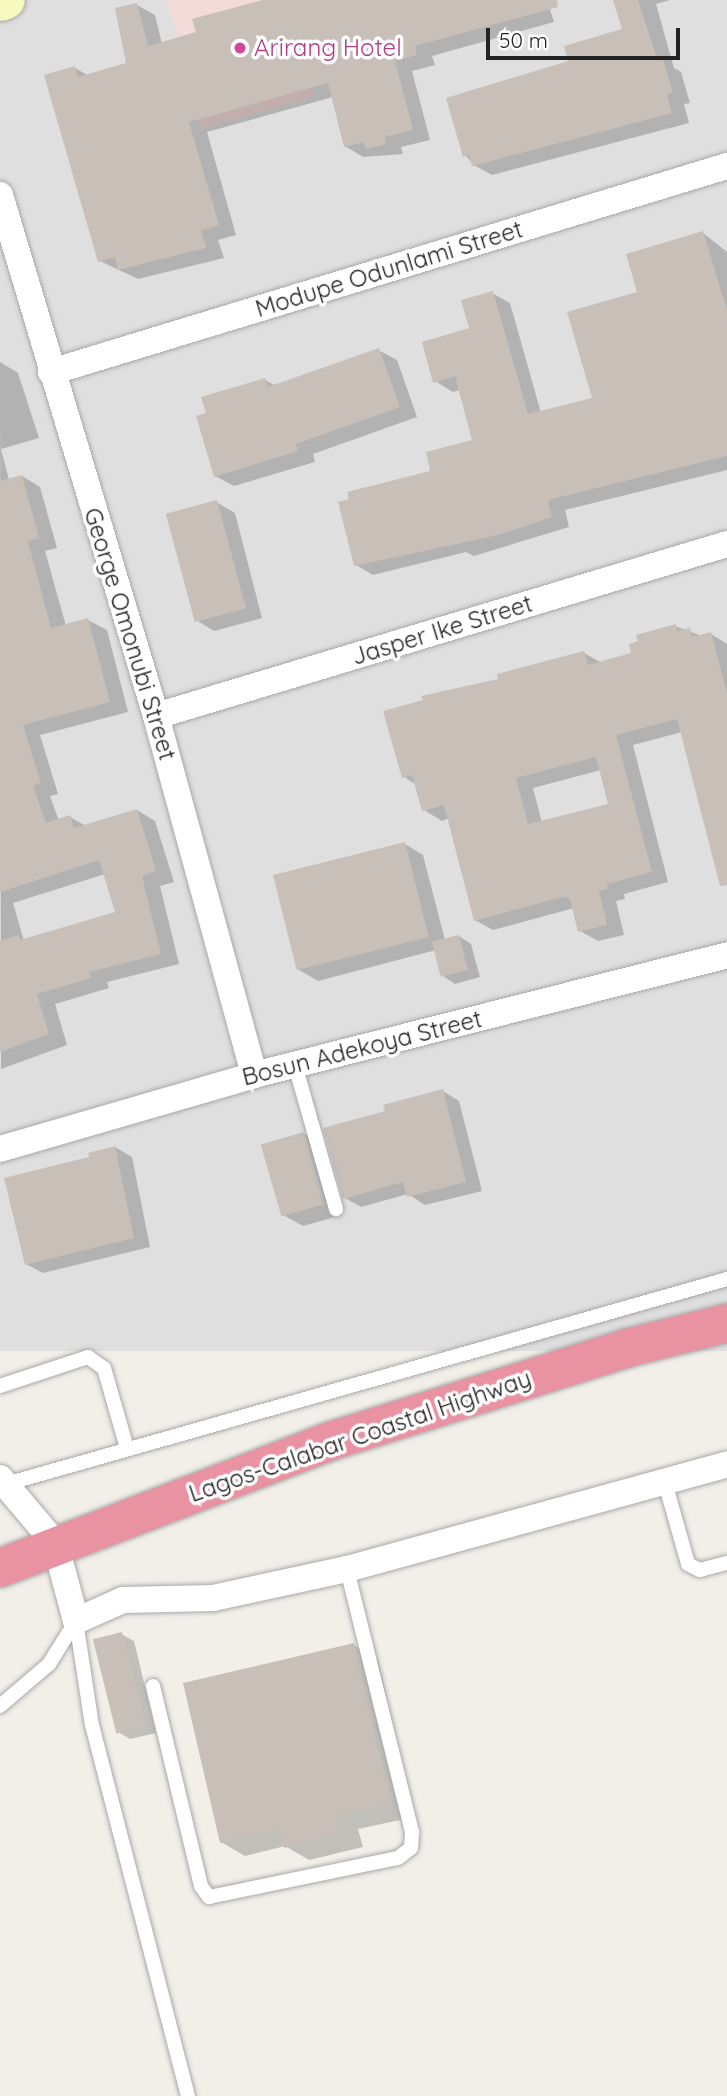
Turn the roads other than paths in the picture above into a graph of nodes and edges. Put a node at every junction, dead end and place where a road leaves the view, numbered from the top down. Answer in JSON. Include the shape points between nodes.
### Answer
{"nodes":[{"id":1,"x":6,"y":0,"type":"edge"},
{"id":2,"x":0,"y":2,"type":"edge"},
{"id":3,"x":727,"y":166,"type":"edge"},
{"id":4,"x":0,"y":195,"type":"edge"},
{"id":5,"x":51,"y":372,"type":"junction"},
{"id":6,"x":727,"y":544,"type":"edge"},
{"id":7,"x":156,"y":716,"type":"junction"},
{"id":8,"x":727,"y":955,"type":"edge"},
{"id":9,"x":295,"y":1065,"type":"junction"},
{"id":10,"x":254,"y":1075,"type":"junction"},
{"id":11,"x":0,"y":1149,"type":"edge"},
{"id":12,"x":336,"y":1209,"type":"dead end"},
{"id":13,"x":727,"y":1279,"type":"edge"},
{"id":14,"x":727,"y":1323,"type":"edge"},
{"id":15,"x":0,"y":1386,"type":"edge"},
{"id":16,"x":127,"y":1448,"type":"junction"},
{"id":17,"x":727,"y":1464,"type":"edge"},
{"id":18,"x":664,"y":1479,"type":"junction"},
{"id":19,"x":3,"y":1481,"type":"edge"},
{"id":20,"x":55,"y":1543,"type":"junction"},
{"id":21,"x":727,"y":1563,"type":"edge"},
{"id":22,"x":0,"y":1568,"type":"edge"},
{"id":23,"x":347,"y":1569,"type":"junction"},
{"id":24,"x":76,"y":1621,"type":"junction"},
{"id":25,"x":153,"y":1686,"type":"dead end"},
{"id":26,"x":0,"y":1706,"type":"edge"},
{"id":27,"x":188,"y":2096,"type":"edge"}],
"edges":[{"from":1,"to":2,"type":"street"},
{"from":3,"to":5,"type":"street","name":"Modupe Odunlami Street"},
{"from":4,"to":5,"type":"street","name":"George Omonubi Street"},
{"from":5,"to":7,"type":"street","name":"George Omonubi Street"},
{"from":6,"to":7,"type":"street","name":"Jasper Ike Street"},
{"from":7,"to":10,"type":"street","name":"George Omonubi Street"},
{"from":8,"to":9,"type":"street","name":"Bosun Adekoya Street"},
{"from":9,"to":10,"type":"street","name":"Bosun Adekoya Street"},
{"from":9,"to":12,"type":"lane"},
{"from":10,"to":11,"type":"street","name":"Bosun Adekoya Street"},
{"from":13,"to":16,"type":"lane"},
{"from":14,"to":20,"type":"highway","name":"Lagos-Calabar Coastal Highway","via":[[626,1348],[331,1441]]},
{"from":15,"to":16,"type":"lane","via":[[88,1357],[104,1368]]},
{"from":16,"to":19,"type":"lane"},
{"from":17,"to":18,"type":"street"},
{"from":18,"to":21,"type":"lane","via":[[688,1564],[700,1570]]},
{"from":18,"to":23,"type":"street"},
{"from":19,"to":20,"type":"street"},
{"from":20,"to":22,"type":"highway","name":"Lagos-Calabar Coastal Highway"},
{"from":20,"to":24,"type":"street"},
{"from":23,"to":24,"type":"street","via":[[213,1598],[123,1600]]},
{"from":23,"to":25,"type":"lane","via":[[412,1832],[411,1848],[398,1858],[209,1897],[201,1886]]},
{"from":24,"to":26,"type":"lane","via":[[49,1664]]},
{"from":24,"to":27,"type":"lane","via":[[98,1750]]}]}
